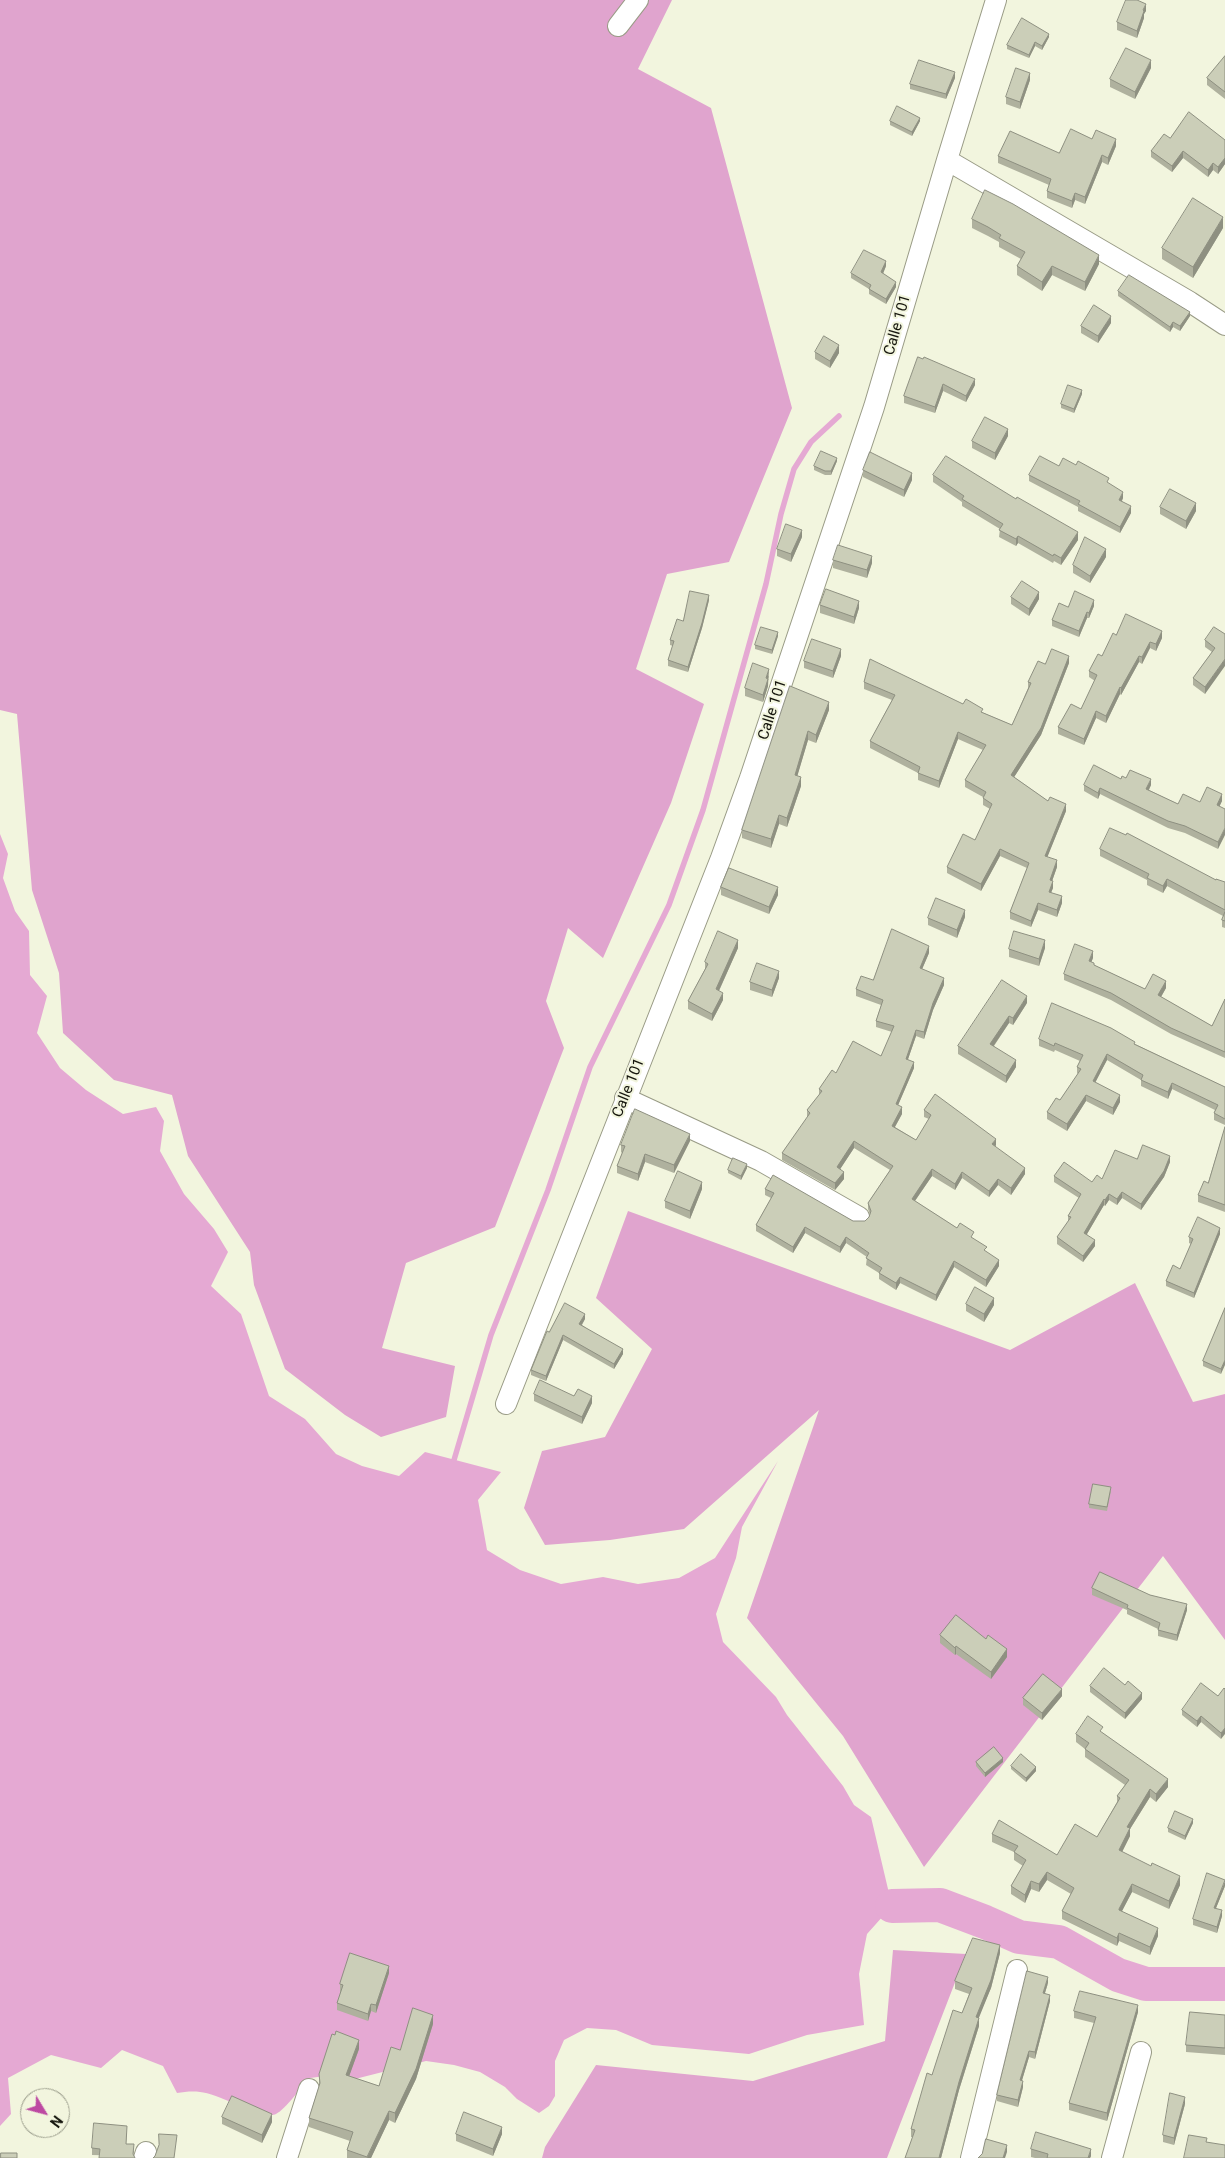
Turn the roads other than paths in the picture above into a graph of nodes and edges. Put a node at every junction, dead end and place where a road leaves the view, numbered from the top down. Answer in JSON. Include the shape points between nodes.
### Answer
{"nodes":[{"id":1,"x":638,"y":0,"type":"edge"},
{"id":2,"x":996,"y":0,"type":"edge"},
{"id":3,"x":618,"y":26,"type":"dead end"},
{"id":4,"x":946,"y":160,"type":"junction"},
{"id":5,"x":1225,"y":325,"type":"edge"},
{"id":6,"x":625,"y":1098,"type":"junction"},
{"id":7,"x":859,"y":1217,"type":"dead end"},
{"id":8,"x":506,"y":1404,"type":"dead end"},
{"id":9,"x":1017,"y":1970,"type":"dead end"},
{"id":10,"x":1141,"y":2052,"type":"dead end"},
{"id":11,"x":309,"y":2089,"type":"dead end"},
{"id":12,"x":1115,"y":2157,"type":"edge"},
{"id":13,"x":287,"y":2158,"type":"edge"},
{"id":14,"x":971,"y":2158,"type":"edge"}],
"edges":[{"from":1,"to":3,"type":"street"},
{"from":2,"to":4,"type":"street","name":"Calle 101"},
{"from":4,"to":5,"type":"street"},
{"from":4,"to":6,"type":"street","name":"Calle 101","via":[[874,406],[750,778]]},
{"from":6,"to":7,"type":"street","via":[[761,1161]]},
{"from":6,"to":8,"type":"street","name":"Calle 101"},
{"from":9,"to":14,"type":"street"},
{"from":10,"to":12,"type":"street"},
{"from":11,"to":13,"type":"street"}]}
